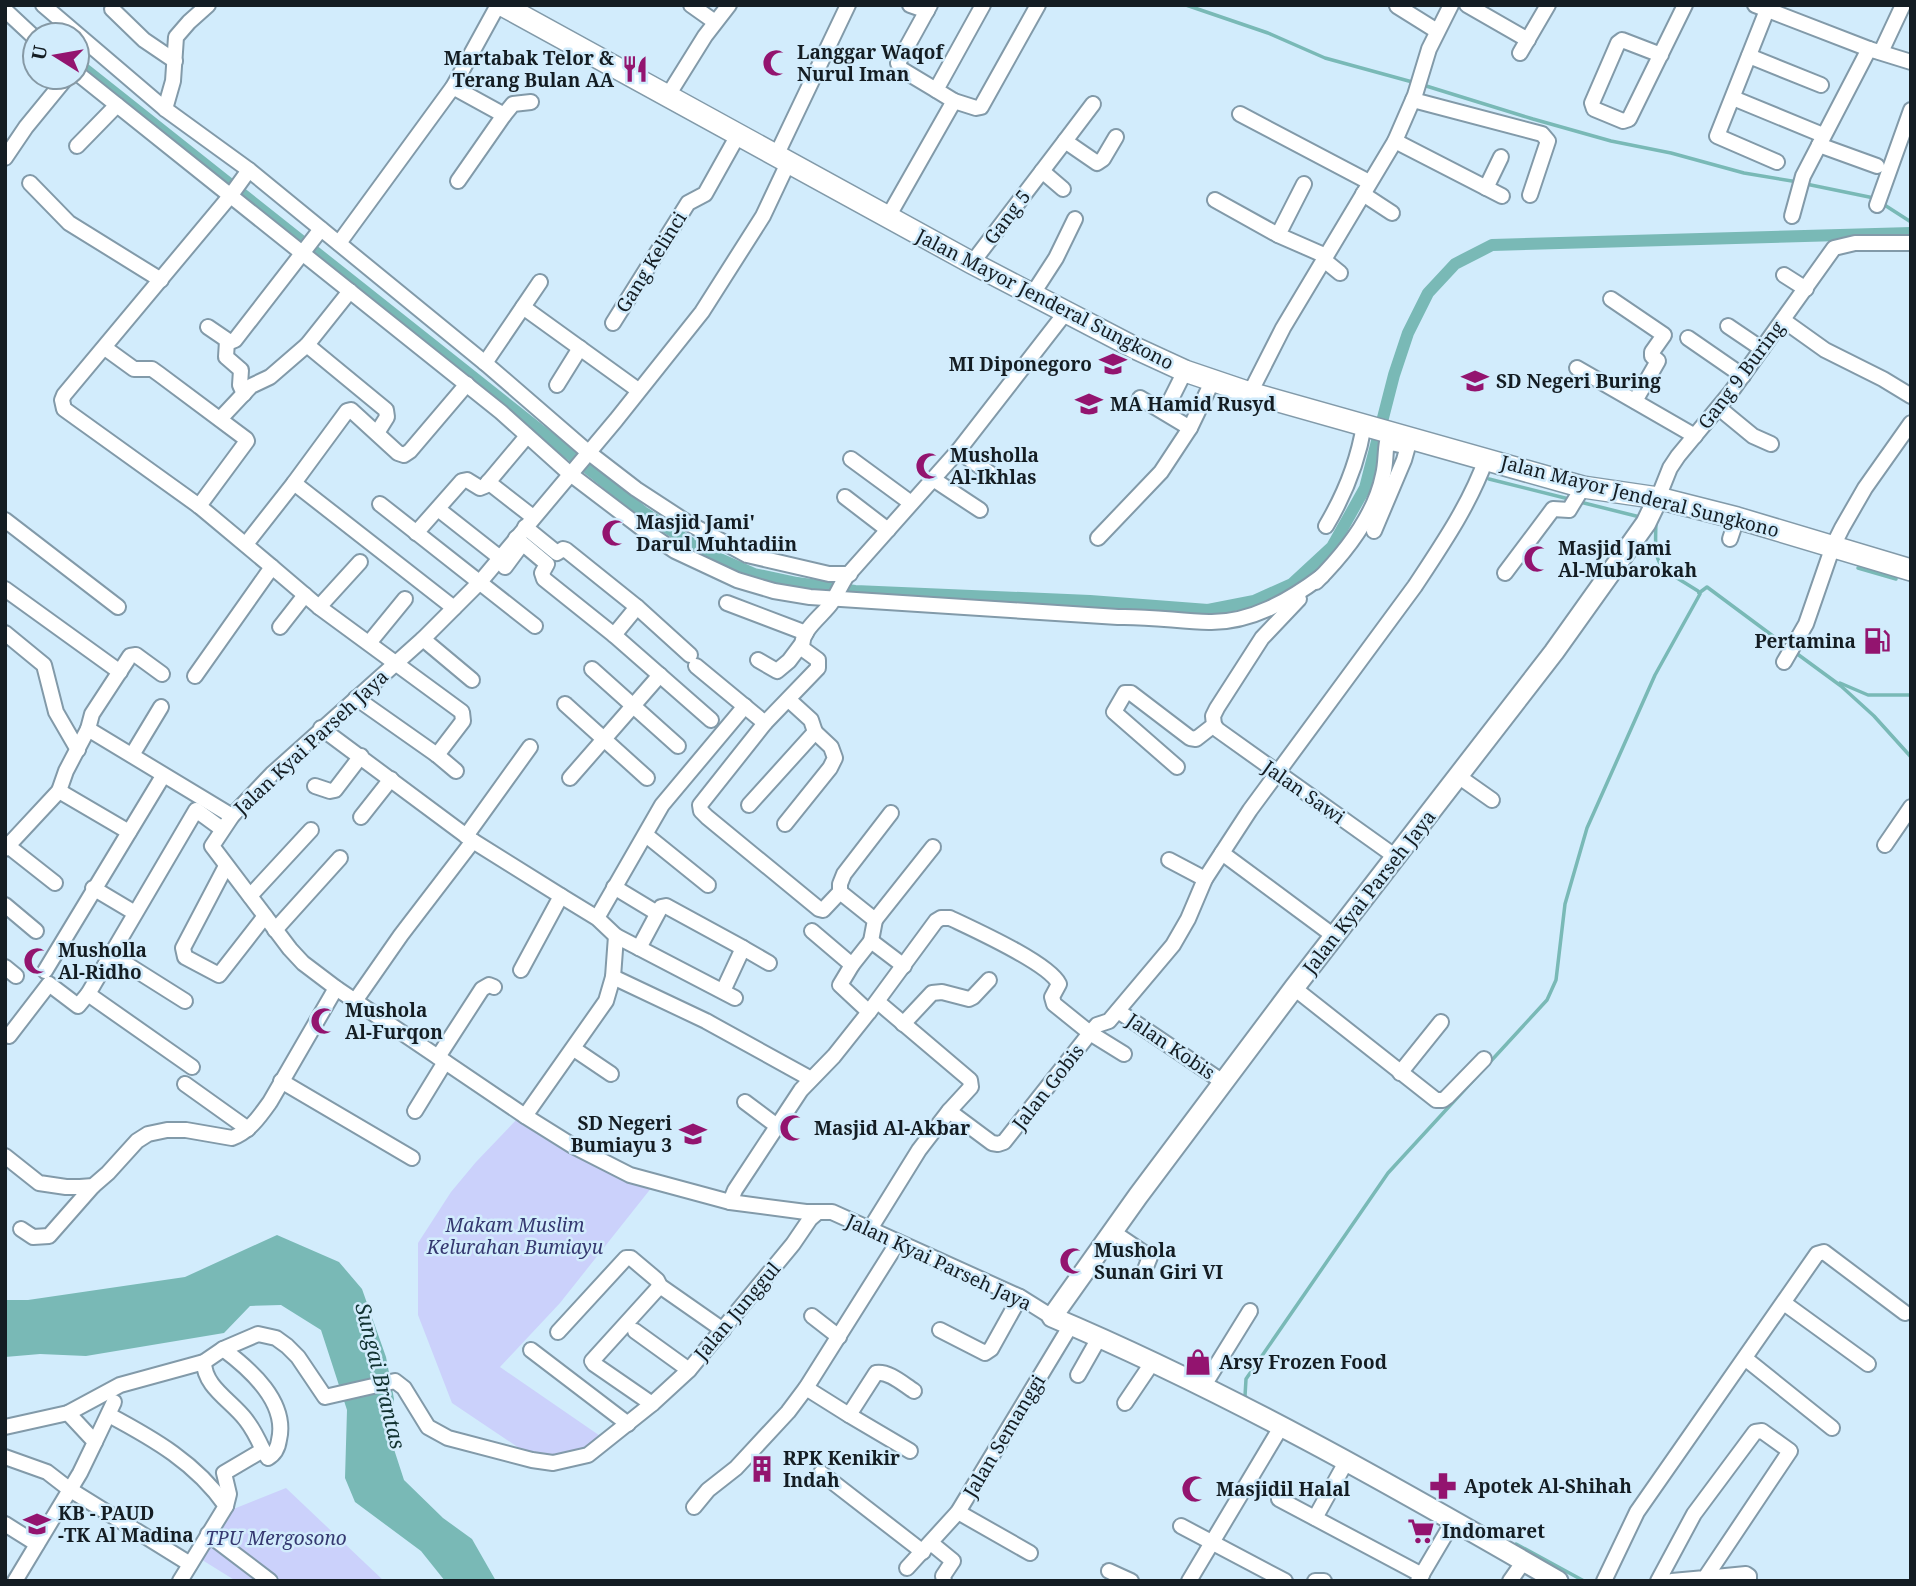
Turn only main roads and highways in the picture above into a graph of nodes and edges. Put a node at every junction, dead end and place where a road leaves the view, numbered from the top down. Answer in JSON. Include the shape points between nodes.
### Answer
{"nodes":[{"id":1,"x":500,"y":5,"type":"edge"},
{"id":2,"x":532,"y":12,"type":"edge"},
{"id":3,"x":1658,"y":498,"type":"junction"},
{"id":4,"x":1911,"y":570,"type":"edge"},
{"id":5,"x":1558,"y":1581,"type":"edge"}],
"edges":[{"from":1,"to":2,"type":"main road","name":"Jalan Mayor Jenderal Sungkono"},
{"from":2,"to":3,"type":"main road","name":"Jalan Mayor Jenderal Sungkono","via":[[667,97],[1032,295],[1185,370],[1366,425],[1399,447],[1579,496]]},
{"from":3,"to":4,"type":"main road","name":"Jalan Mayor Jenderal Sungkono","via":[[1733,530],[1830,556]]},
{"from":3,"to":5,"type":"main road","name":"Jalan Kyai Parseh Jaya","via":[[1646,523],[1569,632],[1223,1082],[1052,1317],[1281,1427]]}]}
